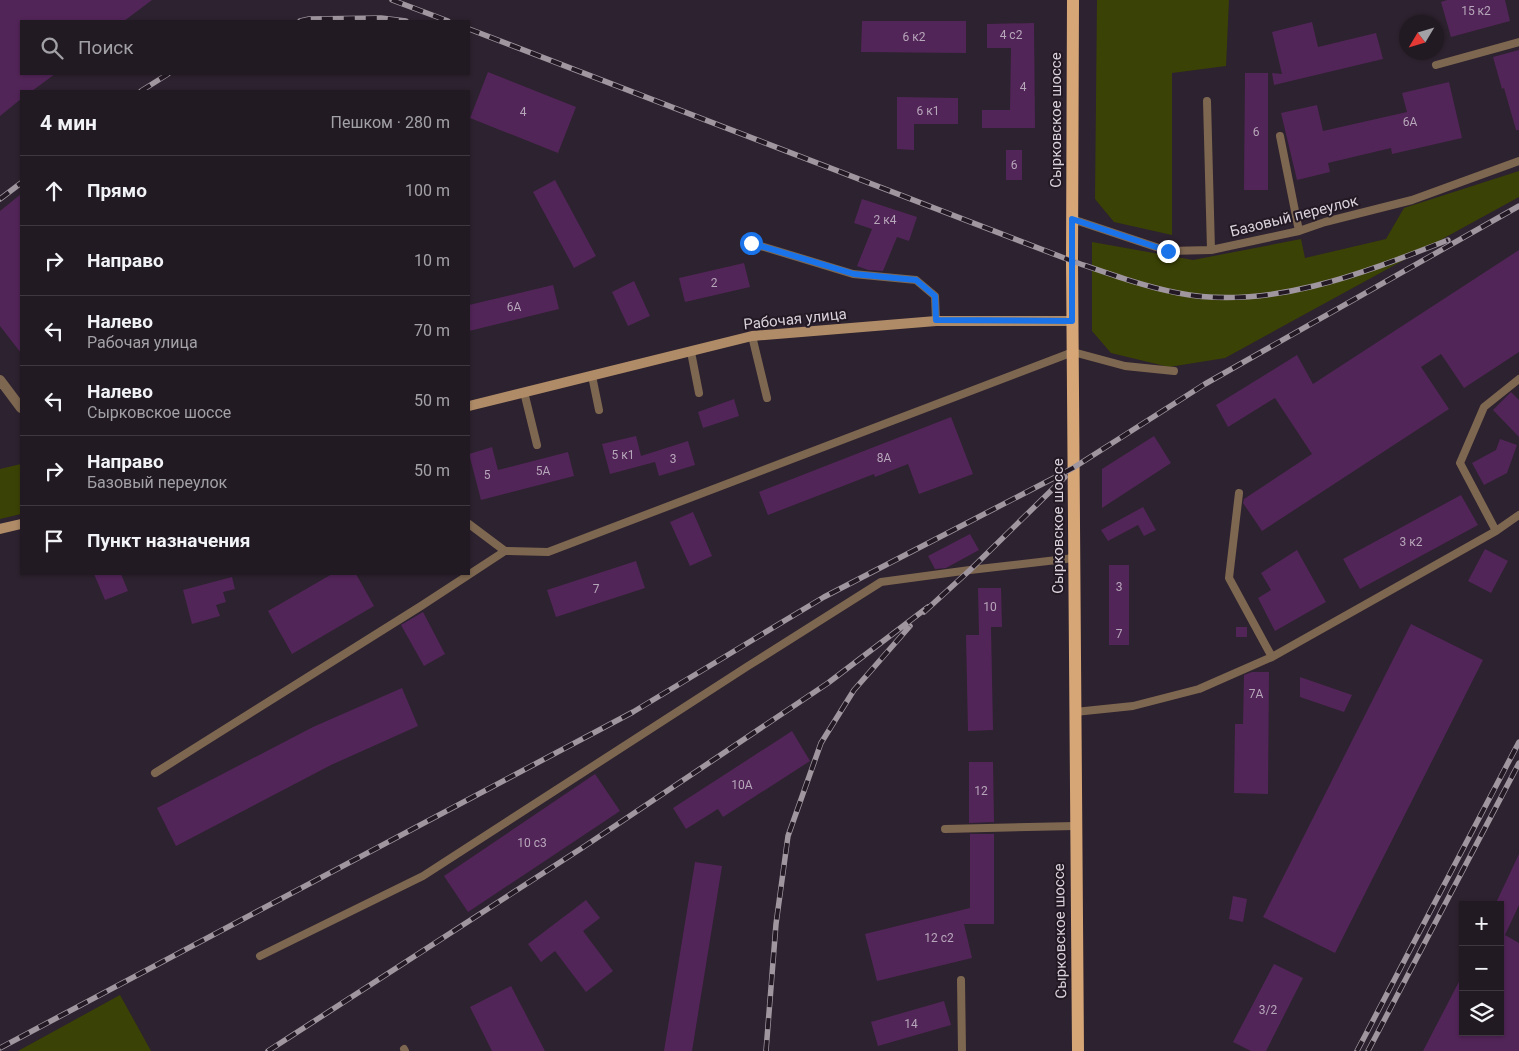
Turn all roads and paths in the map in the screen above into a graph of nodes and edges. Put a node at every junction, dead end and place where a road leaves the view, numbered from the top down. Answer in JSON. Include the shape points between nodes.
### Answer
{"nodes":[{"id":1,"x":1073,"y":0,"type":"edge"},
{"id":2,"x":1519,"y":42,"type":"edge"},
{"id":3,"x":1436,"y":65,"type":"dead end"},
{"id":4,"x":1207,"y":101,"type":"dead end"},
{"id":5,"x":1280,"y":136,"type":"dead end"},
{"id":6,"x":1519,"y":161,"type":"edge"},
{"id":7,"x":1072,"y":219,"type":"junction"},
{"id":8,"x":1299,"y":231,"type":"junction"},
{"id":9,"x":751,"y":243,"type":"dead end"},
{"id":10,"x":1211,"y":250,"type":"junction"},
{"id":11,"x":936,"y":320,"type":"junction"},
{"id":12,"x":1072,"y":321,"type":"junction"},
{"id":13,"x":752,"y":336,"type":"junction"},
{"id":14,"x":691,"y":352,"type":"junction"},
{"id":15,"x":1073,"y":352,"type":"junction"},
{"id":16,"x":1174,"y":371,"type":"dead end"},
{"id":17,"x":592,"y":376,"type":"junction"},
{"id":18,"x":0,"y":380,"type":"edge"},
{"id":19,"x":1519,"y":380,"type":"edge"},
{"id":20,"x":524,"y":392,"type":"junction"},
{"id":21,"x":699,"y":393,"type":"dead end"},
{"id":22,"x":766,"y":398,"type":"dead end"},
{"id":23,"x":470,"y":406,"type":"edge"},
{"id":24,"x":20,"y":407,"type":"edge"},
{"id":25,"x":599,"y":410,"type":"dead end"},
{"id":26,"x":537,"y":444,"type":"dead end"},
{"id":27,"x":1239,"y":493,"type":"dead end"},
{"id":28,"x":1519,"y":515,"type":"edge"},
{"id":29,"x":20,"y":524,"type":"edge"},
{"id":30,"x":470,"y":525,"type":"edge"},
{"id":31,"x":0,"y":529,"type":"edge"},
{"id":32,"x":1496,"y":531,"type":"junction"},
{"id":33,"x":505,"y":551,"type":"junction"},
{"id":34,"x":1074,"y":558,"type":"junction"},
{"id":35,"x":470,"y":574,"type":"edge"},
{"id":36,"x":468,"y":575,"type":"edge"},
{"id":37,"x":1272,"y":656,"type":"junction"},
{"id":38,"x":1075,"y":712,"type":"junction"},
{"id":39,"x":155,"y":773,"type":"dead end"},
{"id":40,"x":1075,"y":826,"type":"junction"},
{"id":41,"x":945,"y":829,"type":"dead end"},
{"id":42,"x":260,"y":956,"type":"dead end"},
{"id":43,"x":961,"y":980,"type":"dead end"},
{"id":44,"x":962,"y":1051,"type":"edge"},
{"id":45,"x":1078,"y":1051,"type":"edge"}],
"edges":[{"from":1,"to":7,"type":"main road","name":"Сырковское шоссе"},
{"from":2,"to":3,"type":"lane"},
{"from":4,"to":10,"type":"lane"},
{"from":5,"to":8,"type":"lane"},
{"from":6,"to":8,"type":"lane","name":"Базовый переулок","via":[[1412,200]]},
{"from":7,"to":10,"type":"lane","name":"Базовый переулок","via":[[1168,251]]},
{"from":7,"to":12,"type":"main road","name":"Сырковское шоссе"},
{"from":8,"to":10,"type":"lane","name":"Базовый переулок"},
{"from":9,"to":11,"type":"lane","via":[[854,274],[916,280],[935,296]]},
{"from":11,"to":12,"type":"main road","name":"Рабочая улица"},
{"from":11,"to":13,"type":"main road","name":"Рабочая улица"},
{"from":12,"to":15,"type":"main road","name":"Сырковское шоссе"},
{"from":13,"to":14,"type":"main road","name":"Рабочая улица"},
{"from":13,"to":22,"type":"lane"},
{"from":14,"to":17,"type":"main road","name":"Рабочая улица"},
{"from":14,"to":21,"type":"lane"},
{"from":15,"to":16,"type":"lane","via":[[1125,366]]},
{"from":15,"to":33,"type":"lane","via":[[548,552]]},
{"from":15,"to":34,"type":"main road","name":"Сырковское шоссе"},
{"from":17,"to":20,"type":"main road","name":"Рабочая улица"},
{"from":17,"to":25,"type":"lane"},
{"from":18,"to":24,"type":"street"},
{"from":19,"to":32,"type":"lane","via":[[1484,407],[1460,463]]},
{"from":20,"to":23,"type":"main road","name":"Рабочая улица"},
{"from":20,"to":26,"type":"lane"},
{"from":27,"to":37,"type":"lane","via":[[1230,578]]},
{"from":28,"to":32,"type":"lane"},
{"from":29,"to":31,"type":"main road"},
{"from":30,"to":33,"type":"lane"},
{"from":32,"to":37,"type":"lane"},
{"from":33,"to":35,"type":"lane"},
{"from":34,"to":38,"type":"main road","name":"Сырковское шоссе"},
{"from":34,"to":42,"type":"lane","via":[[881,582],[423,876]]},
{"from":36,"to":39,"type":"lane"},
{"from":37,"to":38,"type":"lane","via":[[1199,689],[1133,706]]},
{"from":38,"to":40,"type":"main road","name":"Сырковское шоссе"},
{"from":40,"to":41,"type":"lane"},
{"from":40,"to":45,"type":"main road","name":"Сырковское шоссе"},
{"from":43,"to":44,"type":"lane"}]}
